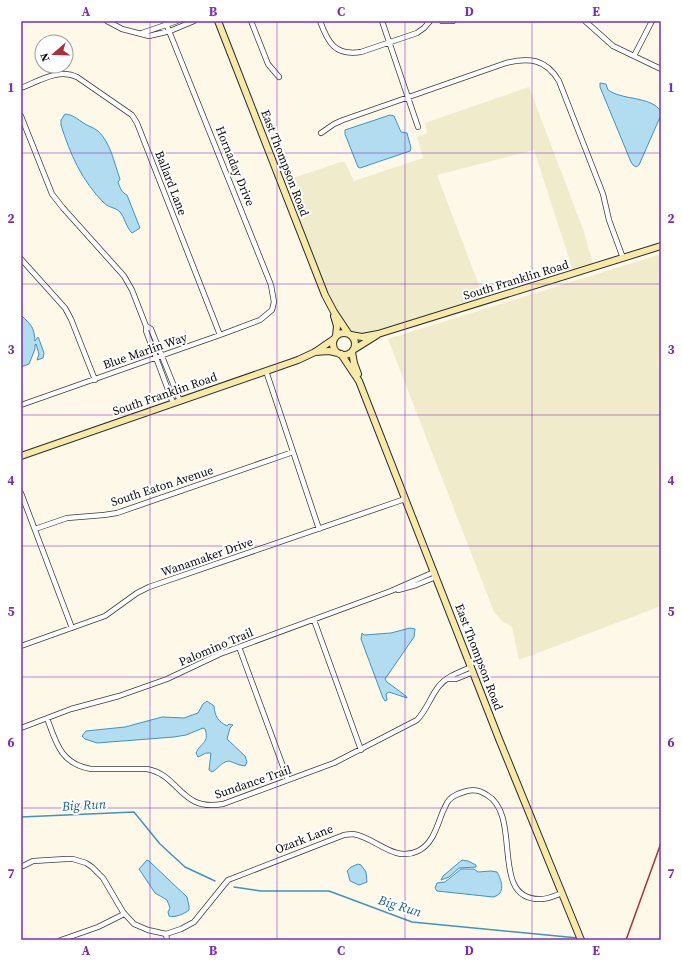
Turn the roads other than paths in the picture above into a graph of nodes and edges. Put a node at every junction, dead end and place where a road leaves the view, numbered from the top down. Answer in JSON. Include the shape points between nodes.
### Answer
{"nodes":[{"id":1,"x":107,"y":21,"type":"edge"},
{"id":2,"x":177,"y":21,"type":"edge"},
{"id":3,"x":194,"y":21,"type":"edge"},
{"id":4,"x":218,"y":21,"type":"edge"},
{"id":5,"x":251,"y":21,"type":"edge"},
{"id":6,"x":320,"y":21,"type":"edge"},
{"id":7,"x":382,"y":21,"type":"edge"},
{"id":8,"x":430,"y":21,"type":"edge"},
{"id":9,"x":442,"y":21,"type":"edge"},
{"id":10,"x":453,"y":21,"type":"edge"},
{"id":11,"x":585,"y":21,"type":"edge"},
{"id":12,"x":652,"y":21,"type":"edge"},
{"id":13,"x":166,"y":23,"type":"edge"},
{"id":14,"x":170,"y":31,"type":"junction"},
{"id":15,"x":142,"y":33,"type":"junction"},
{"id":16,"x":389,"y":42,"type":"junction"},
{"id":17,"x":634,"y":56,"type":"junction"},
{"id":18,"x":661,"y":69,"type":"edge"},
{"id":19,"x":279,"y":77,"type":"dead end"},
{"id":20,"x":21,"y":88,"type":"edge"},
{"id":21,"x":408,"y":97,"type":"junction"},
{"id":22,"x":21,"y":116,"type":"edge"},
{"id":23,"x":418,"y":126,"type":"dead end"},
{"id":24,"x":321,"y":133,"type":"dead end"},
{"id":25,"x":661,"y":246,"type":"edge"},
{"id":26,"x":623,"y":258,"type":"junction"},
{"id":27,"x":21,"y":259,"type":"edge"},
{"id":28,"x":272,"y":310,"type":"joint"},
{"id":29,"x":334,"y":312,"type":"junction"},
{"id":30,"x":146,"y":326,"type":"junction"},
{"id":31,"x":350,"y":334,"type":"junction"},
{"id":32,"x":378,"y":334,"type":"junction"},
{"id":33,"x":220,"y":336,"type":"junction"},
{"id":34,"x":335,"y":338,"type":"junction"},
{"id":35,"x":353,"y":351,"type":"junction"},
{"id":36,"x":315,"y":352,"type":"junction"},
{"id":37,"x":340,"y":353,"type":"junction"},
{"id":38,"x":162,"y":356,"type":"junction"},
{"id":39,"x":156,"y":358,"type":"junction"},
{"id":40,"x":266,"y":372,"type":"junction"},
{"id":41,"x":95,"y":380,"type":"junction"},
{"id":42,"x":359,"y":381,"type":"junction"},
{"id":43,"x":176,"y":402,"type":"junction"},
{"id":44,"x":21,"y":405,"type":"edge"},
{"id":45,"x":293,"y":452,"type":"junction"},
{"id":46,"x":21,"y":456,"type":"edge"},
{"id":47,"x":21,"y":493,"type":"edge"},
{"id":48,"x":405,"y":499,"type":"junction"},
{"id":49,"x":35,"y":529,"type":"junction"},
{"id":50,"x":319,"y":529,"type":"junction"},
{"id":51,"x":435,"y":574,"type":"junction"},
{"id":52,"x":314,"y":620,"type":"junction"},
{"id":53,"x":72,"y":628,"type":"junction"},
{"id":54,"x":21,"y":646,"type":"edge"},
{"id":55,"x":240,"y":647,"type":"junction"},
{"id":56,"x":472,"y":670,"type":"junction"},
{"id":57,"x":47,"y":718,"type":"junction"},
{"id":58,"x":21,"y":728,"type":"edge"},
{"id":59,"x":361,"y":750,"type":"junction"},
{"id":60,"x":288,"y":780,"type":"junction"},
{"id":61,"x":23,"y":866,"type":"dead end"},
{"id":62,"x":562,"y":893,"type":"junction"},
{"id":63,"x":124,"y":914,"type":"junction"},
{"id":64,"x":166,"y":934,"type":"junction"},
{"id":65,"x":61,"y":940,"type":"edge"},
{"id":66,"x":167,"y":940,"type":"edge"},
{"id":67,"x":581,"y":940,"type":"edge"}],
"edges":[{"from":1,"to":15,"type":"street","via":[[122,29]]},
{"from":2,"to":13,"type":"street"},
{"from":3,"to":14,"type":"street"},
{"from":4,"to":29,"type":"main road","name":"East Thompson Road","via":[[325,295]]},
{"from":5,"to":19,"type":"street","via":[[268,64]]},
{"from":6,"to":16,"type":"street","via":[[329,41],[345,52],[361,52]]},
{"from":7,"to":16,"type":"street"},
{"from":8,"to":16,"type":"street","via":[[417,32]]},
{"from":9,"to":10,"type":"street"},
{"from":11,"to":17,"type":"street","via":[[613,46]]},
{"from":12,"to":17,"type":"street"},
{"from":13,"to":14,"type":"street","name":"Hornaday Drive"},
{"from":13,"to":15,"type":"street"},
{"from":14,"to":15,"type":"street","via":[[150,36]]},
{"from":14,"to":28,"type":"street","name":"Hornaday Drive","via":[[271,285],[274,302]]},
{"from":16,"to":21,"type":"street"},
{"from":17,"to":18,"type":"street"},
{"from":20,"to":33,"type":"street","name":"Ballard Lane","via":[[63,73],[71,74],[127,110],[135,118]]},
{"from":21,"to":23,"type":"street"},
{"from":21,"to":24,"type":"street","via":[[343,120]]},
{"from":21,"to":26,"type":"street","via":[[515,61],[540,62],[559,81],[603,194]]},
{"from":22,"to":30,"type":"street","via":[[52,194],[124,276]]},
{"from":25,"to":26,"type":"main road","name":"South Franklin Road"},
{"from":26,"to":32,"type":"main road","name":"South Franklin Road"},
{"from":27,"to":41,"type":"street","via":[[71,319]]},
{"from":28,"to":33,"type":"street","name":"Blue Marlin Way","via":[[260,320]]},
{"from":29,"to":31,"type":"main road","name":"East Thompson Road"},
{"from":29,"to":34,"type":"main road","name":"East Thompson Road","via":[[337,326]]},
{"from":30,"to":38,"type":"street","via":[[151,328]]},
{"from":30,"to":39,"type":"street"},
{"from":31,"to":32,"type":"main road","name":"South Franklin Road","via":[[362,337]]},
{"from":31,"to":34,"type":"main road","via":[[342,333]]},
{"from":31,"to":35,"type":"main road","via":[[355,342]]},
{"from":32,"to":35,"type":"main road","name":"South Franklin Road"},
{"from":33,"to":38,"type":"street","name":"Blue Marlin Way"},
{"from":34,"to":36,"type":"main road","name":"South Franklin Road"},
{"from":34,"to":37,"type":"main road","via":[[334,347]]},
{"from":35,"to":37,"type":"main road","via":[[348,354]]},
{"from":35,"to":42,"type":"main road","name":"East Thompson Road"},
{"from":36,"to":37,"type":"main road","name":"South Franklin Road"},
{"from":36,"to":40,"type":"main road","name":"South Franklin Road"},
{"from":37,"to":42,"type":"main road","name":"East Thompson Road"},
{"from":38,"to":39,"type":"street","name":"Blue Marlin Way"},
{"from":38,"to":43,"type":"street"},
{"from":39,"to":41,"type":"street","name":"Blue Marlin Way"},
{"from":39,"to":43,"type":"street"},
{"from":40,"to":43,"type":"main road","name":"South Franklin Road"},
{"from":40,"to":45,"type":"street"},
{"from":41,"to":44,"type":"street","name":"Blue Marlin Way"},
{"from":42,"to":48,"type":"main road","name":"East Thompson Road"},
{"from":43,"to":46,"type":"main road","name":"South Franklin Road"},
{"from":45,"to":49,"type":"street","name":"South Eaton Avenue","via":[[118,513],[68,518]]},
{"from":45,"to":50,"type":"street"},
{"from":47,"to":49,"type":"street"},
{"from":48,"to":50,"type":"street","name":"Wanamaker Drive"},
{"from":48,"to":51,"type":"main road","name":"East Thompson Road"},
{"from":49,"to":53,"type":"street"},
{"from":50,"to":53,"type":"street","name":"Wanamaker Drive","via":[[149,587],[106,616]]},
{"from":51,"to":52,"type":"street","name":"Palomino Trail","via":[[416,585],[390,591]]},
{"from":51,"to":56,"type":"main road","name":"East Thompson Road"},
{"from":52,"to":55,"type":"street","name":"Palomino Trail"},
{"from":52,"to":59,"type":"street"},
{"from":53,"to":54,"type":"street","name":"Wanamaker Drive"},
{"from":55,"to":57,"type":"street","name":"Palomino Trail","via":[[167,679]]},
{"from":55,"to":60,"type":"street"},
{"from":56,"to":59,"type":"street","name":"Sundance Trail","via":[[456,679],[447,679],[440,685],[424,714],[417,720]]},
{"from":56,"to":62,"type":"main road","name":"East Thompson Road"},
{"from":57,"to":58,"type":"street","name":"Palomino Trail"},
{"from":57,"to":60,"type":"street","name":"Sundance Trail","via":[[60,750],[73,763],[91,768],[154,770],[188,799],[203,805],[223,804]]},
{"from":59,"to":60,"type":"street","name":"Sundance Trail"},
{"from":61,"to":63,"type":"street","via":[[33,862],[66,859],[86,863],[103,878]]},
{"from":62,"to":64,"type":"street","name":"Ozark Lane","via":[[539,900],[521,894],[515,888],[510,876],[506,832],[499,807],[488,795],[471,790],[448,801],[431,840],[418,851],[410,854],[395,853],[359,836],[344,835],[228,880],[194,922]]},
{"from":62,"to":67,"type":"main road","name":"East Thompson Road"},
{"from":63,"to":64,"type":"street","via":[[134,924]]},
{"from":63,"to":65,"type":"street","via":[[98,927]]},
{"from":64,"to":66,"type":"street"}]}
